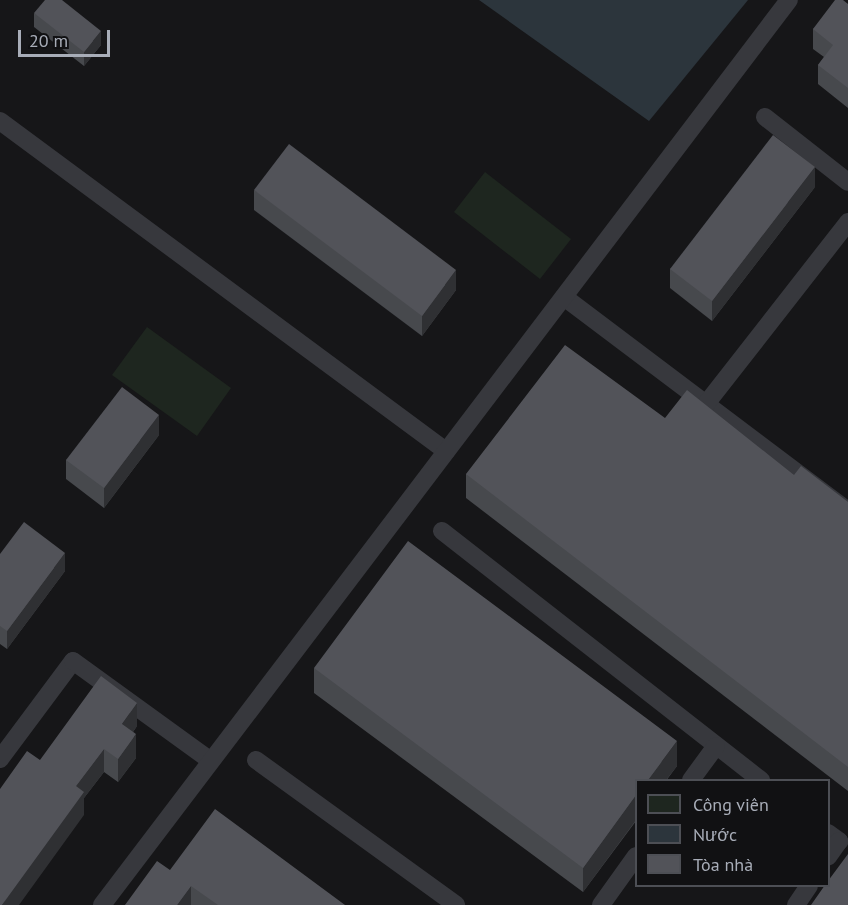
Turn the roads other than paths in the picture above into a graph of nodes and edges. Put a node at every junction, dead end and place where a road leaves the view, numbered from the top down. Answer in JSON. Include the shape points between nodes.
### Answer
{"nodes":[{"id":1,"x":789,"y":0,"type":"edge"},
{"id":2,"x":765,"y":117,"type":"dead end"},
{"id":3,"x":0,"y":121,"type":"edge"},
{"id":4,"x":848,"y":182,"type":"edge"},
{"id":5,"x":848,"y":222,"type":"edge"},
{"id":6,"x":564,"y":297,"type":"junction"},
{"id":7,"x":706,"y":404,"type":"junction"},
{"id":8,"x":446,"y":451,"type":"junction"},
{"id":9,"x":848,"y":512,"type":"edge"},
{"id":10,"x":442,"y":531,"type":"dead end"},
{"id":11,"x":717,"y":746,"type":"junction"},
{"id":12,"x":0,"y":759,"type":"edge"},
{"id":13,"x":256,"y":760,"type":"dead end"},
{"id":14,"x":211,"y":761,"type":"junction"},
{"id":15,"x":692,"y":779,"type":"edge"},
{"id":16,"x":760,"y":779,"type":"edge"},
{"id":17,"x":830,"y":834,"type":"edge"},
{"id":18,"x":830,"y":854,"type":"edge"},
{"id":19,"x":635,"y":857,"type":"edge"},
{"id":20,"x":808,"y":887,"type":"edge"},
{"id":21,"x":102,"y":905,"type":"edge"},
{"id":22,"x":456,"y":905,"type":"edge"},
{"id":23,"x":602,"y":905,"type":"edge"},
{"id":24,"x":796,"y":905,"type":"edge"}],
"edges":[{"from":1,"to":6,"type":"lane"},
{"from":2,"to":4,"type":"lane"},
{"from":3,"to":8,"type":"lane"},
{"from":5,"to":7,"type":"lane"},
{"from":6,"to":7,"type":"lane"},
{"from":6,"to":8,"type":"lane"},
{"from":7,"to":9,"type":"lane"},
{"from":8,"to":14,"type":"lane"},
{"from":10,"to":11,"type":"lane"},
{"from":11,"to":15,"type":"lane"},
{"from":11,"to":16,"type":"lane"},
{"from":12,"to":14,"type":"lane","via":[[73,661]]},
{"from":13,"to":22,"type":"lane"},
{"from":14,"to":21,"type":"lane"},
{"from":17,"to":18,"type":"lane","via":[[839,841]]},
{"from":19,"to":23,"type":"lane"},
{"from":20,"to":24,"type":"lane"}]}
